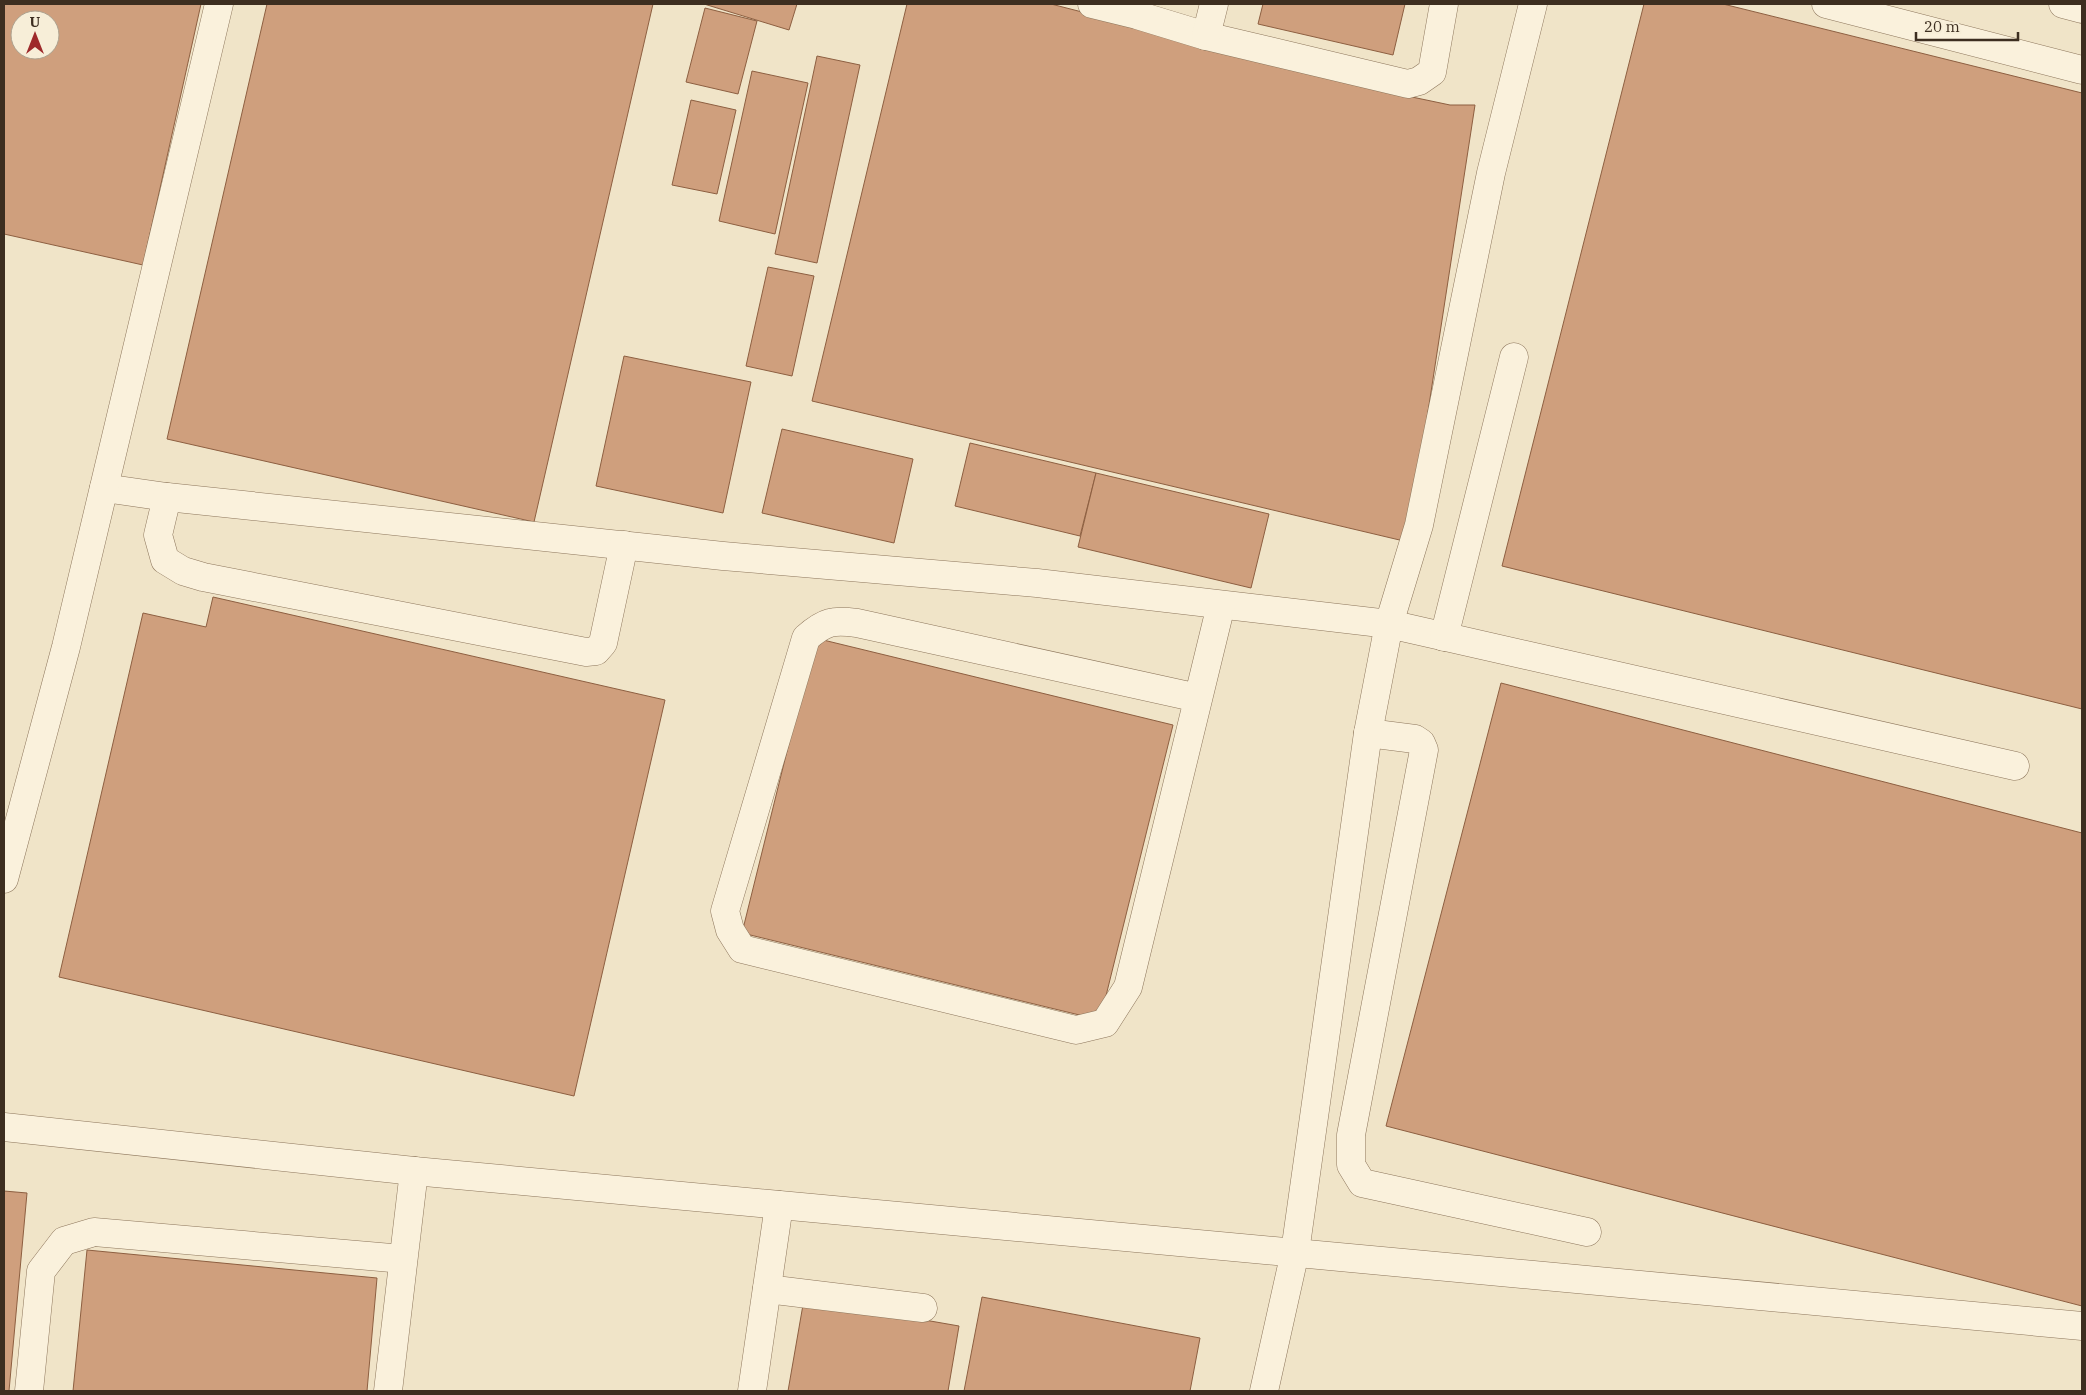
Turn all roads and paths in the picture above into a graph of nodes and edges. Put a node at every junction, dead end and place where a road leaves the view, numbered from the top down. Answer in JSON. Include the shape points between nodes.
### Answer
{"nodes":[{"id":1,"x":219,"y":4,"type":"edge"},
{"id":2,"x":1092,"y":4,"type":"edge"},
{"id":3,"x":1214,"y":4,"type":"edge"},
{"id":4,"x":1444,"y":4,"type":"edge"},
{"id":5,"x":1533,"y":4,"type":"edge"},
{"id":6,"x":1826,"y":4,"type":"edge"},
{"id":7,"x":2063,"y":4,"type":"edge"},
{"id":8,"x":2082,"y":9,"type":"edge"},
{"id":9,"x":1206,"y":36,"type":"junction"},
{"id":10,"x":2082,"y":70,"type":"edge"},
{"id":11,"x":1514,"y":357,"type":"dead end"},
{"id":12,"x":104,"y":488,"type":"junction"},
{"id":13,"x":167,"y":497,"type":"junction"},
{"id":14,"x":624,"y":545,"type":"junction"},
{"id":15,"x":1221,"y":605,"type":"junction"},
{"id":16,"x":1389,"y":624,"type":"junction"},
{"id":17,"x":1444,"y":637,"type":"junction"},
{"id":18,"x":1198,"y":698,"type":"junction"},
{"id":19,"x":1368,"y":733,"type":"junction"},
{"id":20,"x":2015,"y":766,"type":"dead end"},
{"id":21,"x":4,"y":880,"type":"edge"},
{"id":22,"x":4,"y":1127,"type":"edge"},
{"id":23,"x":414,"y":1171,"type":"junction"},
{"id":24,"x":779,"y":1205,"type":"junction"},
{"id":25,"x":1587,"y":1232,"type":"dead end"},
{"id":26,"x":1295,"y":1252,"type":"junction"},
{"id":27,"x":404,"y":1259,"type":"junction"},
{"id":28,"x":767,"y":1289,"type":"junction"},
{"id":29,"x":923,"y":1308,"type":"dead end"},
{"id":30,"x":2082,"y":1326,"type":"edge"},
{"id":31,"x":29,"y":1391,"type":"edge"},
{"id":32,"x":388,"y":1391,"type":"edge"},
{"id":33,"x":752,"y":1391,"type":"edge"},
{"id":34,"x":1264,"y":1391,"type":"edge"}],
"edges":[{"from":1,"to":12,"type":"lane"},
{"from":2,"to":9,"type":"lane"},
{"from":3,"to":9,"type":"lane"},
{"from":4,"to":9,"type":"lane","via":[[1432,72],[1408,84]]},
{"from":5,"to":16,"type":"lane","via":[[1490,173],[1419,525]]},
{"from":6,"to":10,"type":"lane"},
{"from":7,"to":8,"type":"lane"},
{"from":11,"to":17,"type":"lane"},
{"from":12,"to":13,"type":"lane"},
{"from":12,"to":21,"type":"lane"},
{"from":13,"to":14,"type":"lane"},
{"from":13,"to":14,"type":"lane","via":[[158,535],[165,560],[183,571],[586,652],[596,651],[603,643]]},
{"from":14,"to":15,"type":"lane","via":[[1037,583]]},
{"from":15,"to":16,"type":"lane"},
{"from":15,"to":18,"type":"lane"},
{"from":16,"to":17,"type":"lane"},
{"from":16,"to":19,"type":"lane"},
{"from":17,"to":20,"type":"lane"},
{"from":18,"to":18,"type":"lane","via":[[857,623],[836,620],[819,626],[806,638],[726,911],[730,930],[742,949],[1076,1030],[1105,1023],[1128,986]]},
{"from":19,"to":25,"type":"lane","via":[[1415,739],[1424,750],[1351,1136],[1351,1165],[1362,1183]]},
{"from":19,"to":26,"type":"lane"},
{"from":22,"to":23,"type":"lane"},
{"from":23,"to":24,"type":"lane"},
{"from":23,"to":27,"type":"lane"},
{"from":24,"to":26,"type":"lane"},
{"from":24,"to":28,"type":"lane"},
{"from":26,"to":30,"type":"lane"},
{"from":26,"to":34,"type":"lane"},
{"from":27,"to":31,"type":"lane","via":[[94,1232],[64,1241],[41,1271]]},
{"from":27,"to":32,"type":"lane"},
{"from":28,"to":29,"type":"lane"},
{"from":28,"to":33,"type":"lane"}]}
